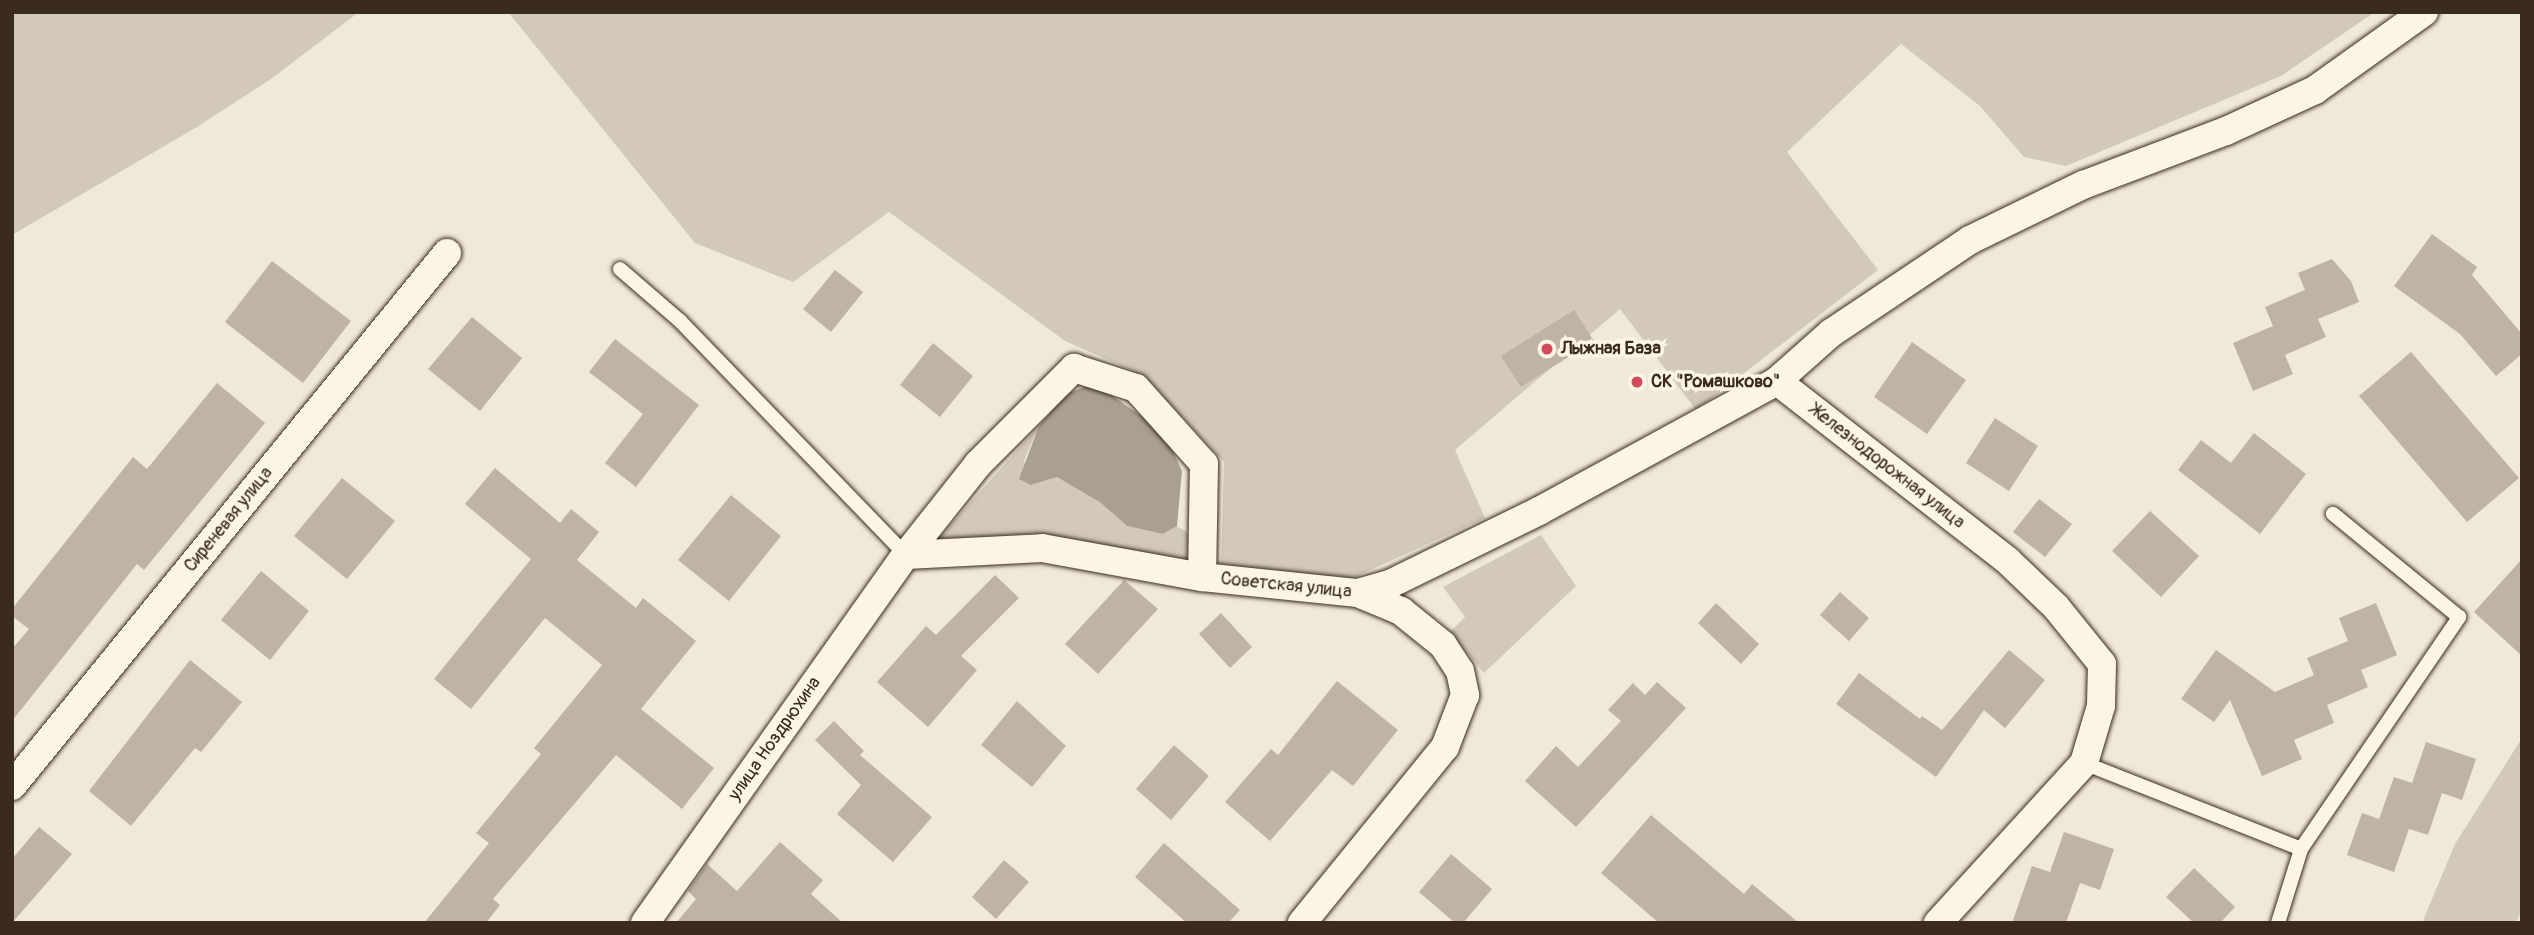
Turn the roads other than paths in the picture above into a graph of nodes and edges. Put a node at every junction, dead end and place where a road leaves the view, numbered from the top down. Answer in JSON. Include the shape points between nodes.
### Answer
{"nodes":[{"id":1,"x":2424,"y":12,"type":"edge"},
{"id":2,"x":447,"y":253,"type":"dead end"},
{"id":3,"x":620,"y":269,"type":"dead end"},
{"id":4,"x":1777,"y":381,"type":"junction"},
{"id":5,"x":2333,"y":514,"type":"dead end"},
{"id":6,"x":906,"y":555,"type":"junction"},
{"id":7,"x":1202,"y":577,"type":"junction"},
{"id":8,"x":1358,"y":593,"type":"junction"},
{"id":9,"x":2084,"y":762,"type":"junction"},
{"id":10,"x":12,"y":786,"type":"edge"},
{"id":11,"x":2301,"y":849,"type":"junction"},
{"id":12,"x":645,"y":923,"type":"edge"},
{"id":13,"x":1302,"y":923,"type":"edge"},
{"id":14,"x":1938,"y":923,"type":"edge"},
{"id":15,"x":2278,"y":923,"type":"edge"}],
"edges":[{"from":1,"to":4,"type":"street","via":[[2315,90],[2227,131],[2083,185],[1970,240],[1831,332]]},
{"from":2,"to":10,"type":"street","name":"Сиреневая улица"},
{"from":3,"to":6,"type":"lane","via":[[680,321]]},
{"from":4,"to":8,"type":"street","via":[[1539,511],[1390,584]]},
{"from":4,"to":9,"type":"street","name":"Железнодорожная улица","via":[[2008,562],[2056,607],[2102,664],[2101,706]]},
{"from":5,"to":11,"type":"lane","via":[[2459,617]]},
{"from":6,"to":7,"type":"street","name":"Советская улица","via":[[1042,548]]},
{"from":6,"to":7,"type":"street","name":"улица Ноздрюхина","via":[[978,464],[1073,368],[1136,388],[1204,464]]},
{"from":6,"to":12,"type":"street","name":"улица Ноздрюхина"},
{"from":7,"to":8,"type":"street","name":"Советская улица"},
{"from":8,"to":13,"type":"street","name":"Советская улица","via":[[1401,611],[1443,645],[1460,671],[1465,695],[1445,747]]},
{"from":9,"to":11,"type":"lane"},
{"from":9,"to":14,"type":"street","name":"Железнодорожная улица"},
{"from":11,"to":15,"type":"lane"}]}
